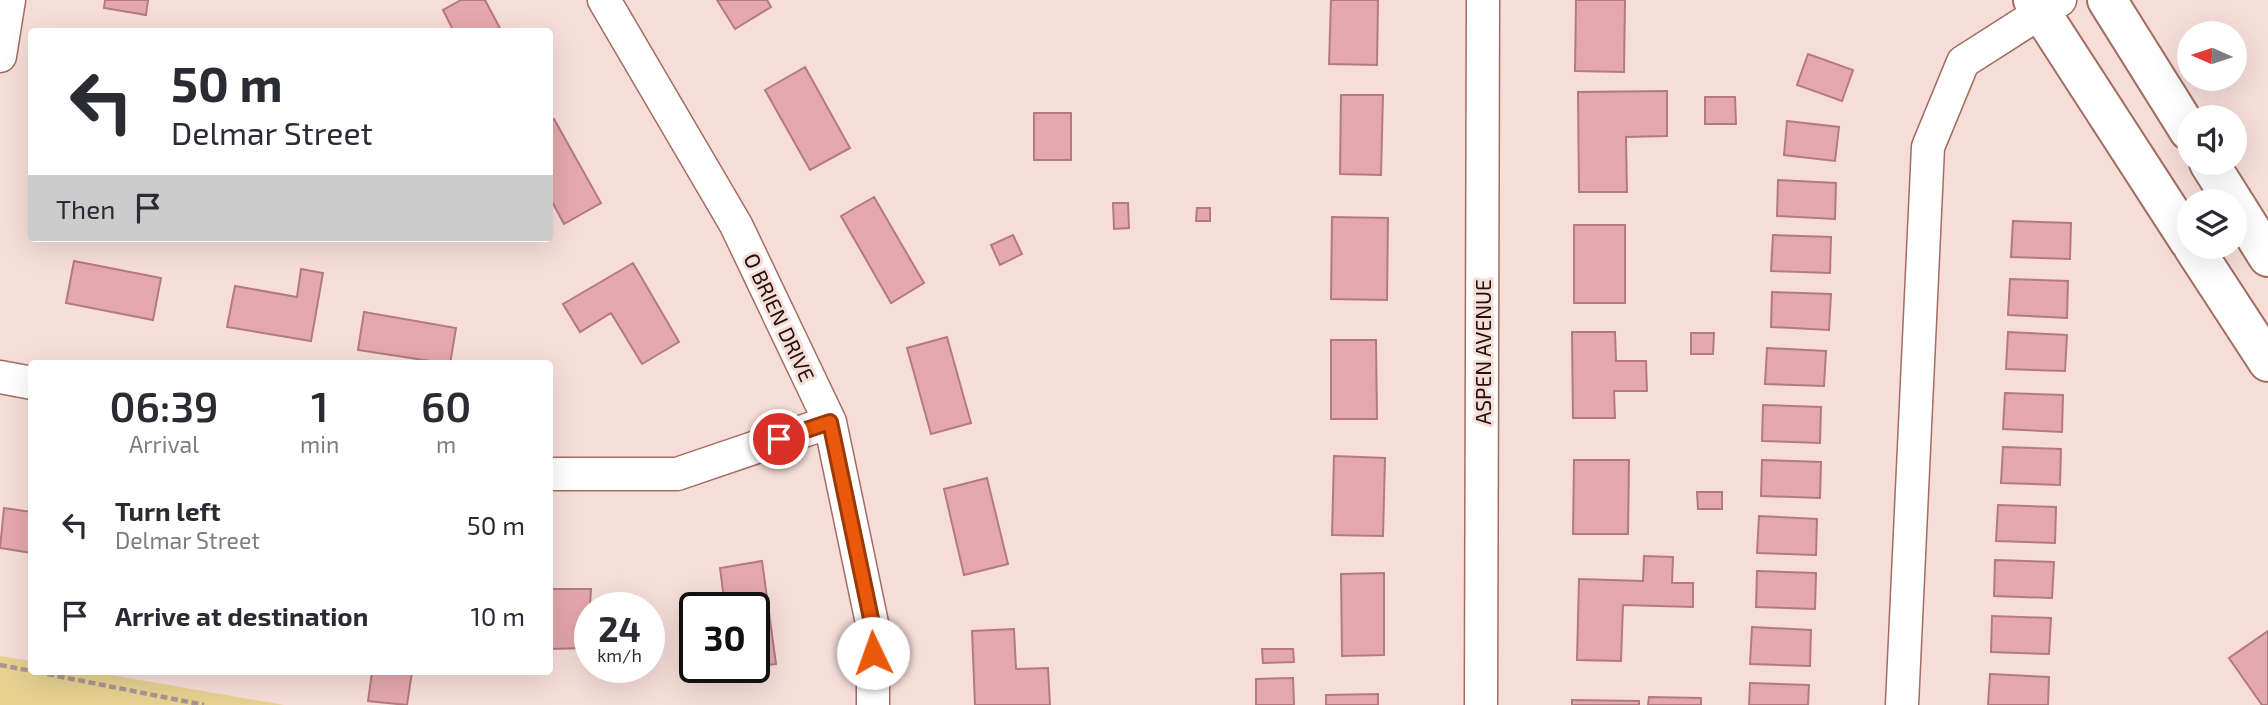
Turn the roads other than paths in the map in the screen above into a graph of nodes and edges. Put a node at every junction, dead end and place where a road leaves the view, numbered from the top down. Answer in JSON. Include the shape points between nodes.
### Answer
{"nodes":[{"id":1,"x":9,"y":0,"type":"edge"},
{"id":2,"x":604,"y":0,"type":"edge"},
{"id":3,"x":1483,"y":0,"type":"edge"},
{"id":4,"x":2107,"y":0,"type":"edge"},
{"id":5,"x":2045,"y":5,"type":"edge"},
{"id":6,"x":0,"y":55,"type":"edge"},
{"id":7,"x":2177,"y":112,"type":"edge"},
{"id":8,"x":2177,"y":221,"type":"edge"},
{"id":9,"x":2247,"y":223,"type":"edge"},
{"id":10,"x":2268,"y":257,"type":"edge"},
{"id":11,"x":2201,"y":259,"type":"edge"},
{"id":12,"x":2268,"y":362,"type":"edge"},
{"id":13,"x":0,"y":377,"type":"edge"},
{"id":14,"x":28,"y":382,"type":"edge"},
{"id":15,"x":830,"y":422,"type":"junction"},
{"id":16,"x":553,"y":474,"type":"edge"},
{"id":17,"x":873,"y":705,"type":"edge"},
{"id":18,"x":1481,"y":705,"type":"edge"},
{"id":19,"x":1902,"y":705,"type":"edge"}],
"edges":[{"from":1,"to":6,"type":"street"},
{"from":2,"to":15,"type":"street","name":"O BRIEN DRIVE","via":[[736,225]]},
{"from":3,"to":18,"type":"street","name":"ASPEN AVENUE"},
{"from":4,"to":7,"type":"highway"},
{"from":5,"to":8,"type":"highway"},
{"from":5,"to":19,"type":"street","via":[[1964,62],[1928,147]]},
{"from":9,"to":10,"type":"highway"},
{"from":11,"to":12,"type":"highway"},
{"from":13,"to":14,"type":"street"},
{"from":15,"to":16,"type":"street","via":[[677,474]]},
{"from":15,"to":17,"type":"street","name":"O BRIEN DRIVE","via":[[873,628]]}]}
